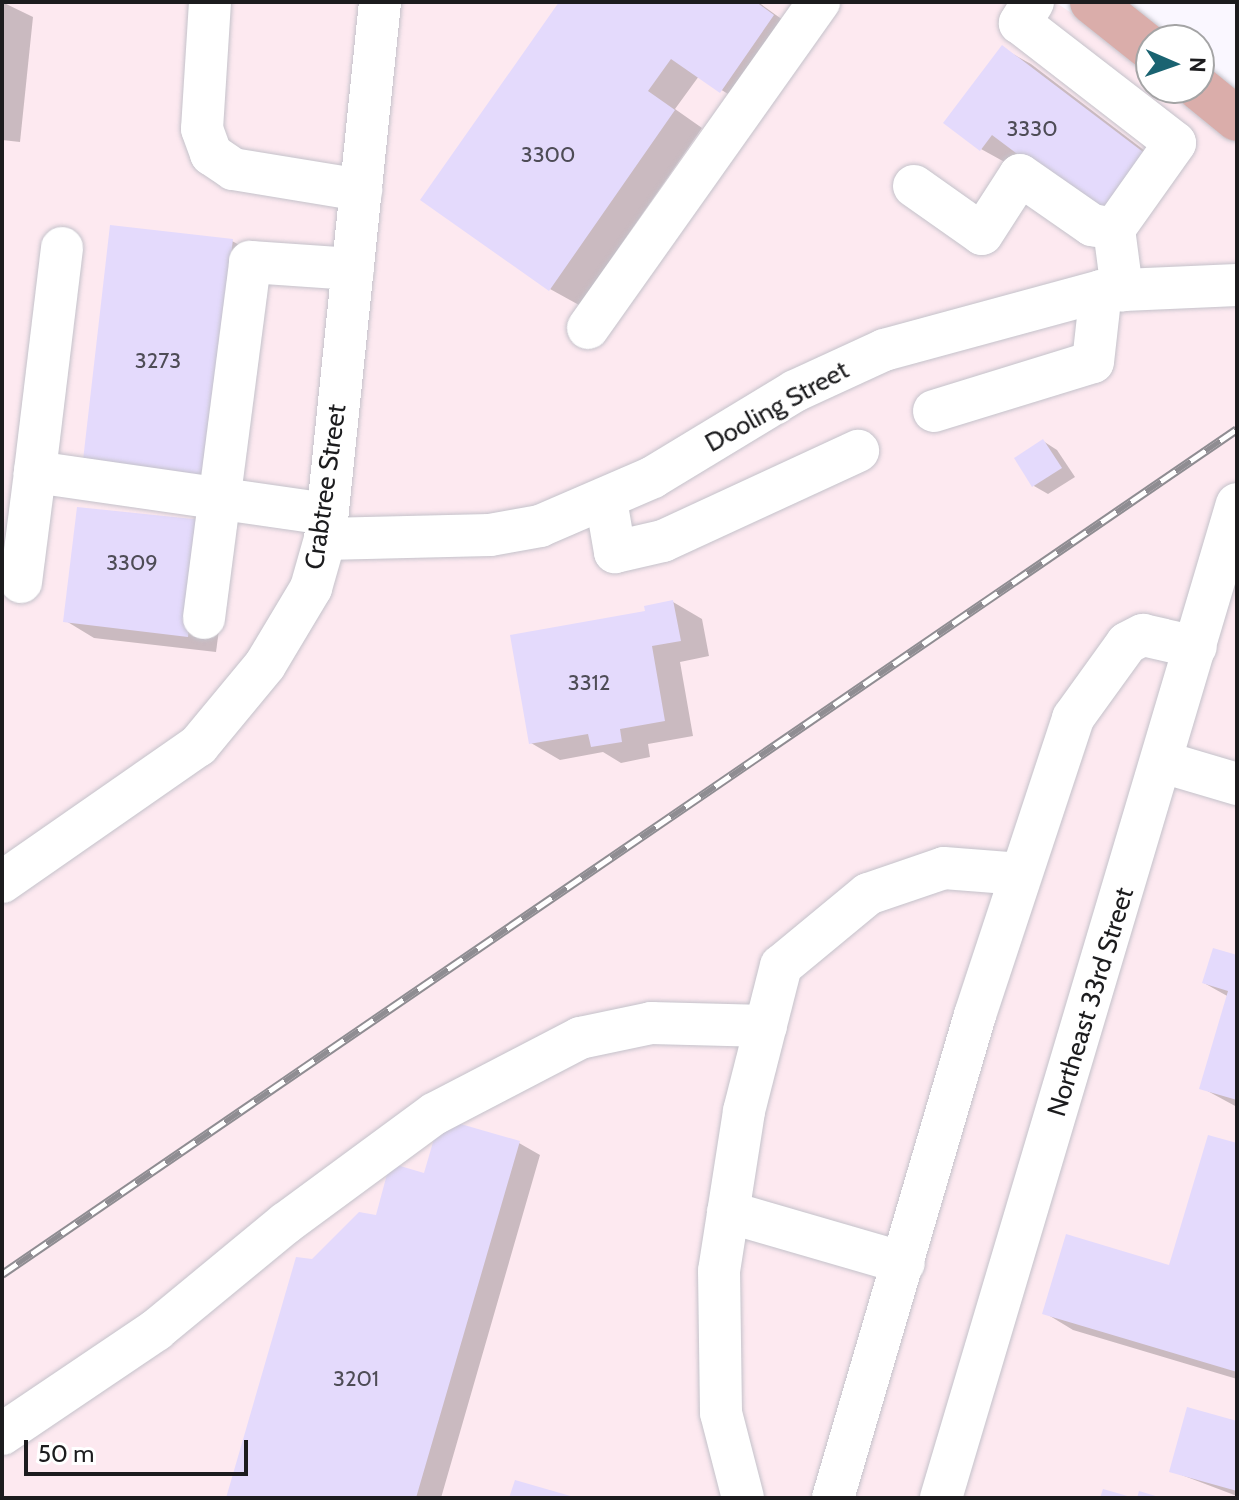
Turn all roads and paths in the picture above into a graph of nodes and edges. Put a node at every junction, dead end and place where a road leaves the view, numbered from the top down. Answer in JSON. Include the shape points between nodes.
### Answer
{"nodes":[{"id":1,"x":210,"y":2,"type":"edge"},
{"id":2,"x":380,"y":2,"type":"edge"},
{"id":3,"x":819,"y":2,"type":"edge"},
{"id":4,"x":1033,"y":2,"type":"edge"},
{"id":5,"x":1092,"y":2,"type":"edge"},
{"id":6,"x":1135,"y":36,"type":"edge"},
{"id":7,"x":1212,"y":104,"type":"edge"},
{"id":8,"x":1175,"y":143,"type":"junction"},
{"id":9,"x":914,"y":186,"type":"dead end"},
{"id":10,"x":361,"y":190,"type":"junction"},
{"id":11,"x":1114,"y":229,"type":"junction"},
{"id":12,"x":62,"y":248,"type":"dead end"},
{"id":13,"x":353,"y":269,"type":"junction"},
{"id":14,"x":1237,"y":285,"type":"edge"},
{"id":15,"x":1112,"y":290,"type":"junction"},
{"id":16,"x":588,"y":328,"type":"dead end"},
{"id":17,"x":934,"y":411,"type":"dead end"},
{"id":18,"x":858,"y":451,"type":"dead end"},
{"id":19,"x":35,"y":472,"type":"junction"},
{"id":20,"x":219,"y":498,"type":"junction"},
{"id":21,"x":606,"y":500,"type":"junction"},
{"id":22,"x":1237,"y":504,"type":"edge"},
{"id":23,"x":326,"y":526,"type":"junction"},
{"id":24,"x":21,"y":582,"type":"dead end"},
{"id":25,"x":204,"y":618,"type":"dead end"},
{"id":26,"x":1196,"y":647,"type":"junction"},
{"id":27,"x":1163,"y":762,"type":"junction"},
{"id":28,"x":1237,"y":784,"type":"edge"},
{"id":29,"x":1021,"y":874,"type":"junction"},
{"id":30,"x":2,"y":882,"type":"edge"},
{"id":31,"x":766,"y":1026,"type":"junction"},
{"id":32,"x":728,"y":1212,"type":"junction"},
{"id":33,"x":904,"y":1263,"type":"junction"},
{"id":34,"x":2,"y":1434,"type":"edge"},
{"id":35,"x":743,"y":1498,"type":"edge"},
{"id":36,"x":833,"y":1498,"type":"edge"},
{"id":37,"x":941,"y":1498,"type":"edge"}],
"edges":[{"from":1,"to":10,"type":"street","via":[[202,129],[211,154],[233,169]]},
{"from":2,"to":10,"type":"street","name":"Crabtree Street"},
{"from":3,"to":16,"type":"street"},
{"from":4,"to":8,"type":"street","via":[[1020,23]]},
{"from":5,"to":6,"type":"main road"},
{"from":7,"to":8,"type":"street"},
{"from":8,"to":11,"type":"street"},
{"from":9,"to":11,"type":"street","via":[[982,234],[1020,175],[1092,225]]},
{"from":10,"to":13,"type":"street","name":"Crabtree Street"},
{"from":11,"to":15,"type":"street"},
{"from":12,"to":19,"type":"street"},
{"from":13,"to":20,"type":"street","via":[[250,262]]},
{"from":13,"to":23,"type":"street","name":"Crabtree Street"},
{"from":14,"to":15,"type":"street","name":"Dooling Street"},
{"from":15,"to":17,"type":"street","via":[[1093,362]]},
{"from":15,"to":21,"type":"street","name":"Dooling Street","via":[[884,350],[795,391]]},
{"from":18,"to":21,"type":"street","via":[[663,541],[615,552]]},
{"from":19,"to":20,"type":"street","name":"Dooling Street"},
{"from":19,"to":24,"type":"street"},
{"from":20,"to":23,"type":"street","name":"Dooling Street"},
{"from":20,"to":25,"type":"street"},
{"from":21,"to":23,"type":"street","name":"Dooling Street","via":[[540,526],[490,535]]},
{"from":22,"to":26,"type":"street","name":"Northeast 33rd Street"},
{"from":23,"to":30,"type":"street","name":"Crabtree Street","via":[[311,588],[265,665],[198,746]]},
{"from":26,"to":27,"type":"street","name":"Northeast 33rd Street"},
{"from":26,"to":29,"type":"street","via":[[1143,635],[1127,643],[1073,718]]},
{"from":27,"to":28,"type":"street"},
{"from":27,"to":37,"type":"street","name":"Northeast 33rd Street"},
{"from":29,"to":31,"type":"street","via":[[944,868],[868,894],[781,966]]},
{"from":29,"to":33,"type":"street"},
{"from":31,"to":32,"type":"street","via":[[744,1111]]},
{"from":31,"to":34,"type":"street","via":[[651,1023],[580,1038],[434,1114],[286,1223],[156,1330]]},
{"from":32,"to":33,"type":"street"},
{"from":32,"to":35,"type":"street","via":[[719,1271],[721,1413]]},
{"from":33,"to":36,"type":"street"}]}
